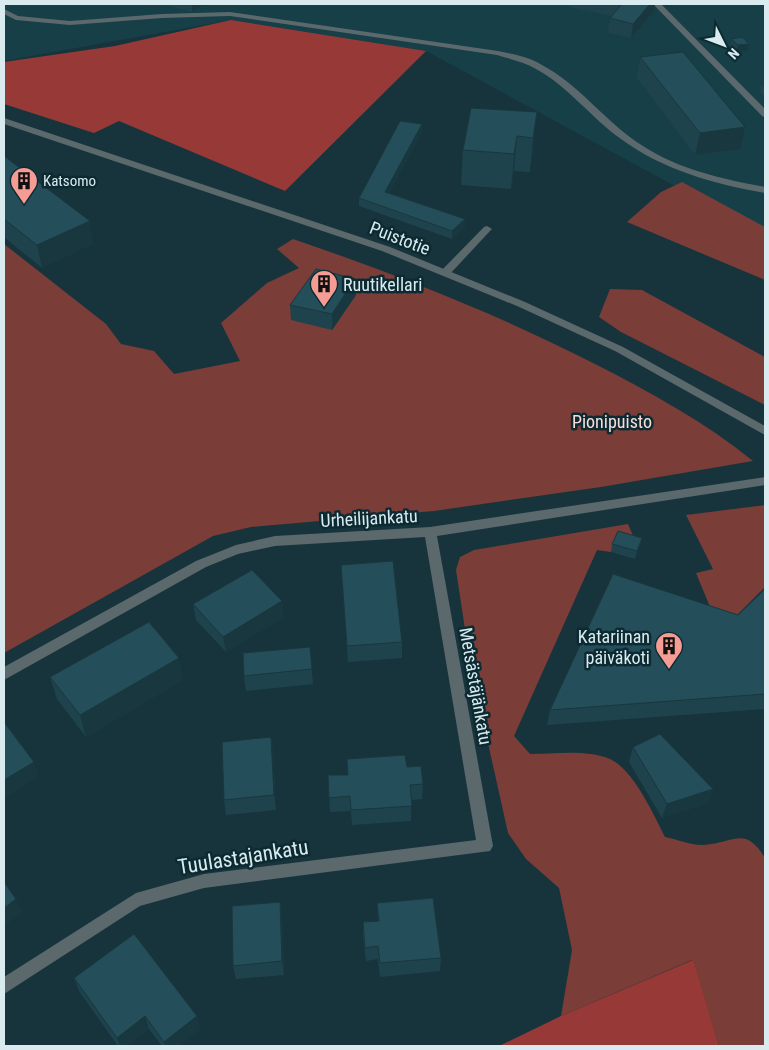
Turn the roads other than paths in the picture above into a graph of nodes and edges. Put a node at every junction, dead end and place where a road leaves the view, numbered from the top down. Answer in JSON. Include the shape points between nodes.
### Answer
{"nodes":[{"id":1,"x":237,"y":4,"type":"edge"},
{"id":2,"x":656,"y":4,"type":"edge"},
{"id":3,"x":4,"y":11,"type":"edge"},
{"id":4,"x":230,"y":14,"type":"junction"},
{"id":5,"x":765,"y":114,"type":"edge"},
{"id":6,"x":4,"y":122,"type":"edge"},
{"id":7,"x":765,"y":190,"type":"edge"},
{"id":8,"x":487,"y":229,"type":"dead end"},
{"id":9,"x":446,"y":273,"type":"junction"},
{"id":10,"x":765,"y":431,"type":"edge"},
{"id":11,"x":765,"y":481,"type":"edge"},
{"id":12,"x":430,"y":532,"type":"junction"},
{"id":13,"x":4,"y":674,"type":"edge"},
{"id":14,"x":485,"y":846,"type":"joint"},
{"id":15,"x":4,"y":986,"type":"edge"}],
"edges":[{"from":1,"to":4,"type":"street"},
{"from":2,"to":5,"type":"street"},
{"from":3,"to":4,"type":"street","via":[[16,18],[70,23]]},
{"from":4,"to":7,"type":"street","via":[[498,53],[536,66],[559,80],[623,137],[650,155],[712,180]]},
{"from":6,"to":9,"type":"street","name":"Puistotie","via":[[376,246]]},
{"from":8,"to":9,"type":"street"},
{"from":9,"to":10,"type":"street","name":"Puistotie","via":[[619,349]]},
{"from":11,"to":12,"type":"street","name":"Urheilijankatu"},
{"from":12,"to":13,"type":"street","name":"Urheilijankatu","via":[[275,541],[236,550],[201,564]]},
{"from":12,"to":14,"type":"street","name":"Metsästäjänkatu"},
{"from":14,"to":15,"type":"street","name":"Tuulastajankatu","via":[[204,881],[136,900]]}]}
